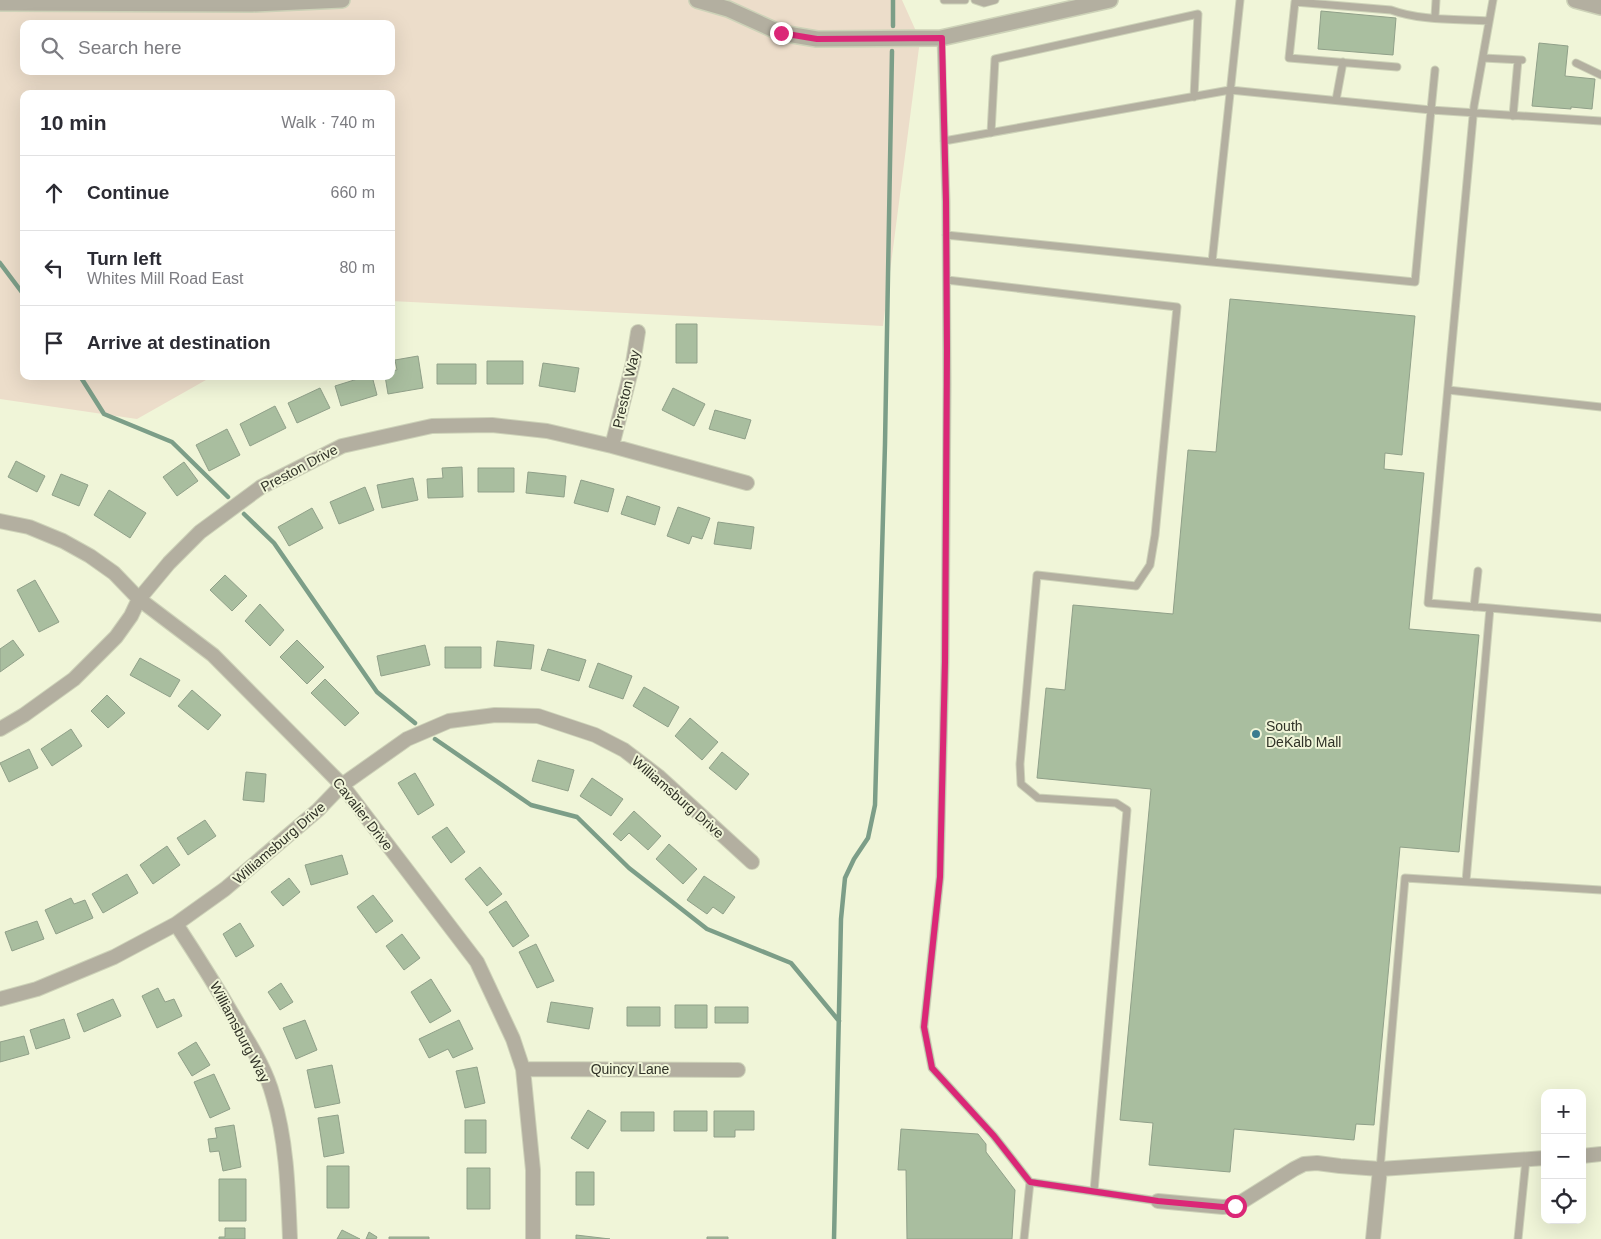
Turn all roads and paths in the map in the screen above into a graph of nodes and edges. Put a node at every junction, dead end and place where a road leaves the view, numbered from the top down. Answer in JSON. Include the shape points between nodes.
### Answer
{"nodes":[{"id":1,"x":342,"y":0,"type":"edge"},
{"id":2,"x":697,"y":0,"type":"edge"},
{"id":3,"x":944,"y":0,"type":"edge"},
{"id":4,"x":965,"y":0,"type":"edge"},
{"id":5,"x":975,"y":0,"type":"edge"},
{"id":6,"x":995,"y":0,"type":"edge"},
{"id":7,"x":1110,"y":0,"type":"edge"},
{"id":8,"x":1240,"y":0,"type":"edge"},
{"id":9,"x":1436,"y":0,"type":"edge"},
{"id":10,"x":1493,"y":0,"type":"edge"},
{"id":11,"x":1575,"y":0,"type":"edge"},
{"id":12,"x":0,"y":3,"type":"edge"},
{"id":13,"x":1359,"y":3,"type":"edge"},
{"id":14,"x":1601,"y":8,"type":"edge"},
{"id":15,"x":1435,"y":17,"type":"junction"},
{"id":16,"x":1489,"y":21,"type":"junction"},
{"id":17,"x":942,"y":38,"type":"junction"},
{"id":18,"x":1482,"y":58,"type":"junction"},
{"id":19,"x":1343,"y":62,"type":"junction"},
{"id":20,"x":1576,"y":63,"type":"dead end"},
{"id":21,"x":1397,"y":67,"type":"dead end"},
{"id":22,"x":1435,"y":70,"type":"dead end"},
{"id":23,"x":1601,"y":75,"type":"edge"},
{"id":24,"x":1230,"y":90,"type":"junction"},
{"id":25,"x":1194,"y":97,"type":"junction"},
{"id":26,"x":1336,"y":100,"type":"junction"},
{"id":27,"x":1431,"y":110,"type":"junction"},
{"id":28,"x":1473,"y":114,"type":"junction"},
{"id":29,"x":1513,"y":116,"type":"junction"},
{"id":30,"x":1601,"y":121,"type":"edge"},
{"id":31,"x":991,"y":133,"type":"junction"},
{"id":32,"x":944,"y":141,"type":"junction"},
{"id":33,"x":946,"y":235,"type":"junction"},
{"id":34,"x":1212,"y":262,"type":"junction"},
{"id":35,"x":946,"y":280,"type":"junction"},
{"id":36,"x":638,"y":332,"type":"dead end"},
{"id":37,"x":1448,"y":390,"type":"junction"},
{"id":38,"x":1601,"y":407,"type":"edge"},
{"id":39,"x":612,"y":446,"type":"junction"},
{"id":40,"x":747,"y":484,"type":"dead end"},
{"id":41,"x":0,"y":521,"type":"edge"},
{"id":42,"x":1478,"y":571,"type":"dead end"},
{"id":43,"x":139,"y":599,"type":"junction"},
{"id":44,"x":1474,"y":607,"type":"junction"},
{"id":45,"x":1490,"y":608,"type":"junction"},
{"id":46,"x":1601,"y":618,"type":"edge"},
{"id":47,"x":0,"y":729,"type":"edge"},
{"id":48,"x":342,"y":785,"type":"junction"},
{"id":49,"x":752,"y":862,"type":"dead end"},
{"id":50,"x":1466,"y":881,"type":"junction"},
{"id":51,"x":1601,"y":890,"type":"edge"},
{"id":52,"x":176,"y":924,"type":"junction"},
{"id":53,"x":0,"y":999,"type":"edge"},
{"id":54,"x":523,"y":1069,"type":"junction"},
{"id":55,"x":738,"y":1070,"type":"dead end"},
{"id":56,"x":1601,"y":1154,"type":"edge"},
{"id":57,"x":1586,"y":1156,"type":"edge"},
{"id":58,"x":1541,"y":1158,"type":"edge"},
{"id":59,"x":1526,"y":1159,"type":"junction"},
{"id":60,"x":1380,"y":1169,"type":"junction"},
{"id":61,"x":1030,"y":1182,"type":"junction"},
{"id":62,"x":1094,"y":1191,"type":"junction"},
{"id":63,"x":1158,"y":1201,"type":"joint"},
{"id":64,"x":290,"y":1239,"type":"edge"},
{"id":65,"x":534,"y":1239,"type":"edge"},
{"id":66,"x":1024,"y":1239,"type":"edge"},
{"id":67,"x":1373,"y":1239,"type":"edge"},
{"id":68,"x":1518,"y":1239,"type":"edge"}],
"edges":[{"from":1,"to":12,"type":"street","via":[[252,4]]},
{"from":2,"to":17,"type":"street","via":[[728,9],[781,33],[817,39]]},
{"from":3,"to":4,"type":"lane"},
{"from":5,"to":6,"type":"lane","via":[[984,3]]},
{"from":7,"to":17,"type":"street"},
{"from":8,"to":24,"type":"lane"},
{"from":9,"to":15,"type":"lane"},
{"from":10,"to":16,"type":"lane"},
{"from":11,"to":14,"type":"street"},
{"from":13,"to":15,"type":"lane","via":[[1402,14]]},
{"from":13,"to":19,"type":"lane","via":[[1294,2],[1290,58]]},
{"from":15,"to":16,"type":"lane"},
{"from":16,"to":18,"type":"lane"},
{"from":17,"to":32,"type":"lane"},
{"from":18,"to":28,"type":"lane"},
{"from":18,"to":29,"type":"lane","via":[[1520,60]]},
{"from":19,"to":21,"type":"lane"},
{"from":19,"to":26,"type":"lane"},
{"from":20,"to":23,"type":"lane"},
{"from":22,"to":27,"type":"lane"},
{"from":24,"to":25,"type":"lane"},
{"from":24,"to":26,"type":"lane"},
{"from":24,"to":34,"type":"lane"},
{"from":25,"to":31,"type":"lane"},
{"from":25,"to":31,"type":"lane","via":[[1198,14],[995,59]]},
{"from":26,"to":27,"type":"lane"},
{"from":27,"to":28,"type":"lane"},
{"from":27,"to":34,"type":"lane","via":[[1415,282]]},
{"from":28,"to":29,"type":"lane"},
{"from":28,"to":37,"type":"lane"},
{"from":29,"to":30,"type":"lane"},
{"from":31,"to":32,"type":"lane"},
{"from":32,"to":33,"type":"lane"},
{"from":33,"to":34,"type":"lane"},
{"from":33,"to":35,"type":"lane"},
{"from":35,"to":61,"type":"lane","via":[[940,877],[924,1027],[932,1068],[994,1136]]},
{"from":35,"to":62,"type":"lane","via":[[1177,308],[1156,534],[1150,565],[1136,586],[1037,575],[1020,764],[1022,784],[1038,798],[1116,803],[1127,810]]},
{"from":36,"to":39,"type":"street","name":"Preston Way"},
{"from":37,"to":38,"type":"lane"},
{"from":37,"to":44,"type":"lane","via":[[1428,603]]},
{"from":39,"to":40,"type":"street","name":"Preston Drive"},
{"from":39,"to":43,"type":"street","name":"Preston Drive","via":[[547,431],[492,425],[432,426],[342,446],[261,487],[200,532]]},
{"from":41,"to":43,"type":"street","name":"Cavalier Drive","via":[[30,527],[70,545],[114,573]]},
{"from":42,"to":44,"type":"lane"},
{"from":43,"to":47,"type":"street","name":"Preston Drive","via":[[116,637],[74,679]]},
{"from":43,"to":48,"type":"street","name":"Cavalier Drive","via":[[213,655]]},
{"from":44,"to":45,"type":"lane"},
{"from":45,"to":46,"type":"lane"},
{"from":45,"to":50,"type":"lane"},
{"from":48,"to":49,"type":"street","name":"Williamsburg Drive","via":[[407,739],[444,723],[495,715],[538,716],[595,735],[624,750],[658,776]]},
{"from":48,"to":52,"type":"street","name":"Williamsburg Drive","via":[[318,810],[225,889]]},
{"from":48,"to":54,"type":"street","name":"Cavalier Drive","via":[[477,962],[513,1039]]},
{"from":50,"to":51,"type":"lane"},
{"from":50,"to":60,"type":"lane","via":[[1406,878]]},
{"from":52,"to":53,"type":"street","name":"Williamsburg Drive","via":[[114,957],[38,989]]},
{"from":52,"to":64,"type":"street","name":"Williamsburg Way","via":[[224,999],[273,1094],[283,1135]]},
{"from":54,"to":55,"type":"street","name":"Quincy Lane"},
{"from":54,"to":65,"type":"street","name":"Cavalier Drive","via":[[534,1170]]},
{"from":56,"to":57,"type":"street"},
{"from":58,"to":59,"type":"street"},
{"from":59,"to":60,"type":"street"},
{"from":59,"to":68,"type":"lane"},
{"from":60,"to":63,"type":"street","via":[[1304,1164],[1235,1206]]},
{"from":60,"to":67,"type":"street"},
{"from":61,"to":62,"type":"lane"},
{"from":61,"to":66,"type":"lane"},
{"from":62,"to":63,"type":"lane"}]}
